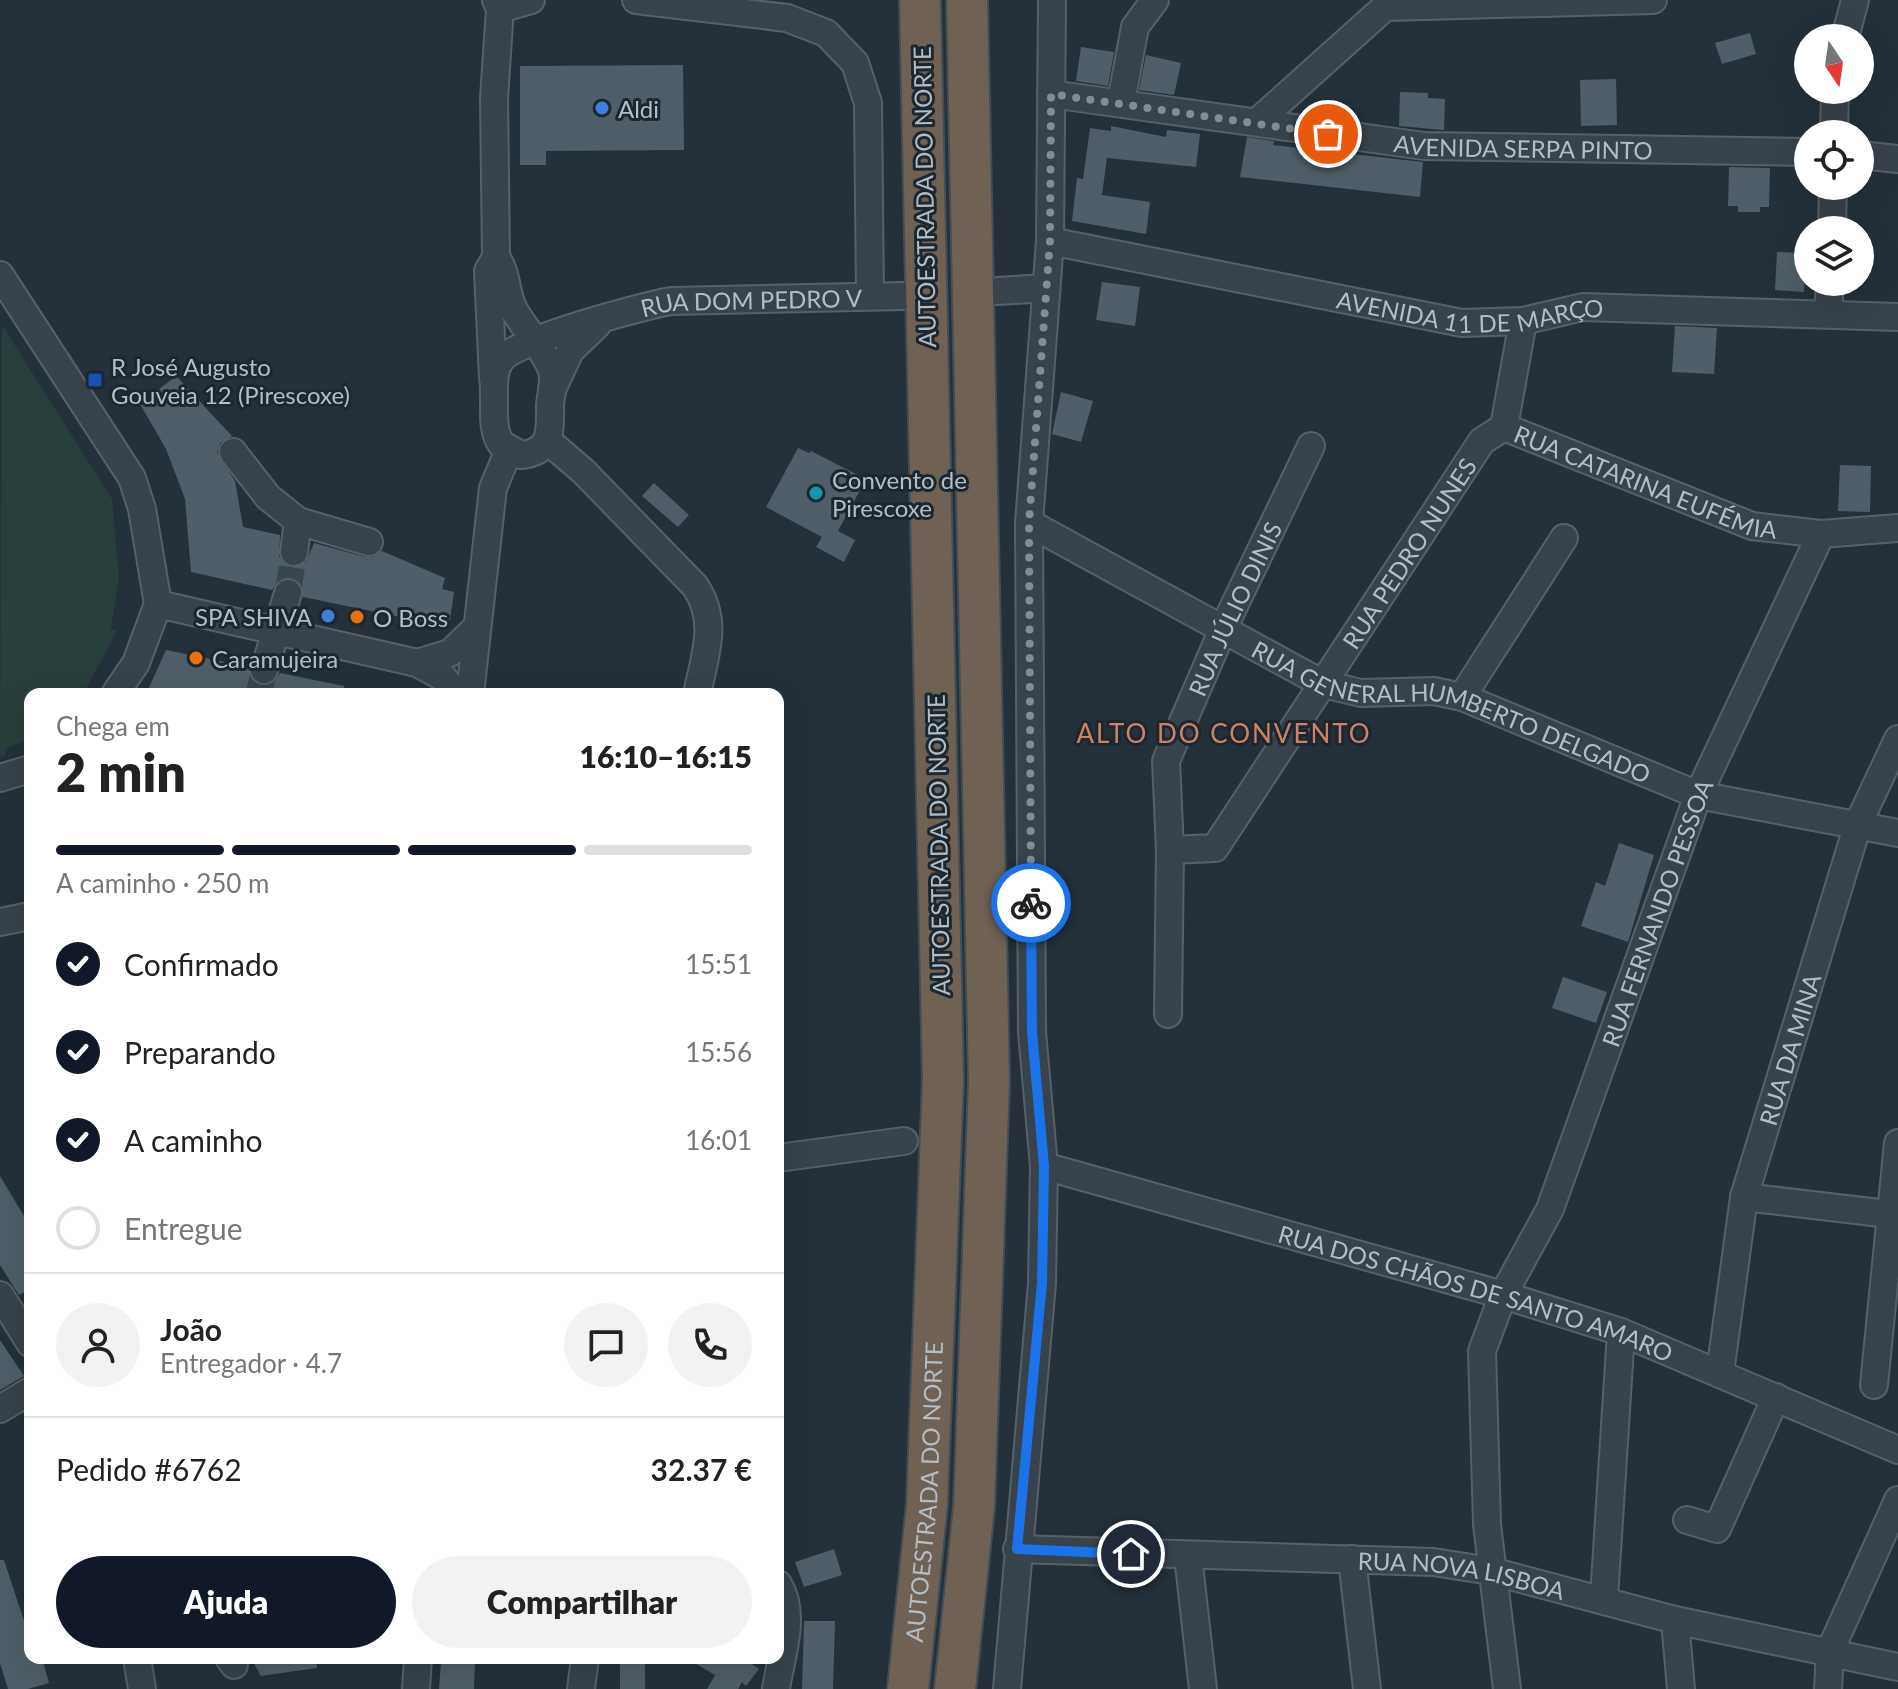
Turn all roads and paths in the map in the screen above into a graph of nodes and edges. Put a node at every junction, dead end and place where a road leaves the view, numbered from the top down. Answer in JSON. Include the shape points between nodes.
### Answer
{"nodes":[{"id":1,"x":531,"y":0,"type":"edge"},
{"id":2,"x":636,"y":0,"type":"edge"},
{"id":3,"x":920,"y":0,"type":"edge"},
{"id":4,"x":967,"y":0,"type":"edge"},
{"id":5,"x":1052,"y":0,"type":"edge"},
{"id":6,"x":1155,"y":0,"type":"edge"},
{"id":7,"x":1653,"y":0,"type":"edge"},
{"id":8,"x":1855,"y":0,"type":"edge"},
{"id":9,"x":1390,"y":3,"type":"edge"},
{"id":10,"x":498,"y":4,"type":"edge"},
{"id":11,"x":786,"y":9,"type":"edge"},
{"id":12,"x":1849,"y":24,"type":"edge"},
{"id":13,"x":1051,"y":94,"type":"junction"},
{"id":14,"x":1121,"y":102,"type":"junction"},
{"id":15,"x":1257,"y":122,"type":"junction"},
{"id":16,"x":1794,"y":152,"type":"edge"},
{"id":17,"x":1874,"y":156,"type":"edge"},
{"id":18,"x":1898,"y":159,"type":"edge"},
{"id":19,"x":1050,"y":241,"type":"junction"},
{"id":20,"x":496,"y":257,"type":"junction"},
{"id":21,"x":0,"y":275,"type":"edge"},
{"id":22,"x":1046,"y":288,"type":"junction"},
{"id":23,"x":998,"y":291,"type":"dead end"},
{"id":24,"x":870,"y":296,"type":"junction"},
{"id":25,"x":903,"y":296,"type":"dead end"},
{"id":26,"x":1829,"y":296,"type":"edge"},
{"id":27,"x":1828,"y":313,"type":"junction"},
{"id":28,"x":1898,"y":317,"type":"edge"},
{"id":29,"x":602,"y":320,"type":"junction"},
{"id":30,"x":1523,"y":321,"type":"junction"},
{"id":31,"x":531,"y":349,"type":"junction"},
{"id":32,"x":494,"y":385,"type":"junction"},
{"id":33,"x":551,"y":392,"type":"junction"},
{"id":34,"x":1504,"y":427,"type":"junction"},
{"id":35,"x":548,"y":441,"type":"junction"},
{"id":36,"x":1311,"y":446,"type":"dead end"},
{"id":37,"x":509,"y":450,"type":"junction"},
{"id":38,"x":233,"y":452,"type":"dead end"},
{"id":39,"x":298,"y":521,"type":"junction"},
{"id":40,"x":1029,"y":523,"type":"junction"},
{"id":41,"x":1898,"y":528,"type":"edge"},
{"id":42,"x":1821,"y":534,"type":"junction"},
{"id":43,"x":1564,"y":538,"type":"dead end"},
{"id":44,"x":369,"y":542,"type":"dead end"},
{"id":45,"x":294,"y":552,"type":"tunnel mouth"},
{"id":46,"x":288,"y":593,"type":"tunnel mouth"},
{"id":47,"x":158,"y":604,"type":"junction"},
{"id":48,"x":477,"y":627,"type":"junction"},
{"id":49,"x":1223,"y":629,"type":"junction"},
{"id":50,"x":272,"y":656,"type":"junction"},
{"id":51,"x":417,"y":663,"type":"junction"},
{"id":52,"x":1323,"y":684,"type":"junction"},
{"id":53,"x":119,"y":688,"type":"edge"},
{"id":54,"x":451,"y":688,"type":"edge"},
{"id":55,"x":471,"y":688,"type":"edge"},
{"id":56,"x":698,"y":688,"type":"edge"},
{"id":57,"x":1462,"y":697,"type":"junction"},
{"id":58,"x":1898,"y":739,"type":"edge"},
{"id":59,"x":24,"y":771,"type":"edge"},
{"id":60,"x":0,"y":778,"type":"edge"},
{"id":61,"x":1698,"y":795,"type":"junction"},
{"id":62,"x":1858,"y":824,"type":"junction"},
{"id":63,"x":1898,"y":833,"type":"edge"},
{"id":64,"x":1170,"y":850,"type":"junction"},
{"id":65,"x":1168,"y":1014,"type":"dead end"},
{"id":66,"x":904,"y":1141,"type":"dead end"},
{"id":67,"x":1898,"y":1143,"type":"edge"},
{"id":68,"x":784,"y":1157,"type":"edge"},
{"id":69,"x":1044,"y":1166,"type":"junction"},
{"id":70,"x":1744,"y":1197,"type":"junction"},
{"id":71,"x":1893,"y":1214,"type":"edge"},
{"id":72,"x":0,"y":1295,"type":"edge"},
{"id":73,"x":1503,"y":1295,"type":"junction"},
{"id":74,"x":1621,"y":1332,"type":"junction"},
{"id":75,"x":24,"y":1333,"type":"edge"},
{"id":76,"x":1720,"y":1373,"type":"junction"},
{"id":77,"x":1874,"y":1385,"type":"dead end"},
{"id":78,"x":24,"y":1395,"type":"edge"},
{"id":79,"x":1776,"y":1397,"type":"junction"},
{"id":80,"x":0,"y":1409,"type":"edge"},
{"id":81,"x":1898,"y":1450,"type":"edge"},
{"id":82,"x":1898,"y":1500,"type":"edge"},
{"id":83,"x":1687,"y":1520,"type":"dead end"},
{"id":84,"x":1017,"y":1549,"type":"junction"},
{"id":85,"x":1188,"y":1556,"type":"junction"},
{"id":86,"x":1352,"y":1559,"type":"junction"},
{"id":87,"x":1491,"y":1571,"type":"junction"},
{"id":88,"x":784,"y":1595,"type":"edge"},
{"id":89,"x":1604,"y":1598,"type":"junction"},
{"id":90,"x":1675,"y":1620,"type":"junction"},
{"id":91,"x":784,"y":1640,"type":"edge"},
{"id":92,"x":1830,"y":1651,"type":"junction"},
{"id":93,"x":138,"y":1664,"type":"edge"},
{"id":94,"x":418,"y":1664,"type":"edge"},
{"id":95,"x":584,"y":1664,"type":"edge"},
{"id":96,"x":780,"y":1664,"type":"edge"},
{"id":97,"x":1898,"y":1667,"type":"edge"},
{"id":98,"x":142,"y":1689,"type":"edge"},
{"id":99,"x":416,"y":1689,"type":"edge"},
{"id":100,"x":581,"y":1689,"type":"edge"},
{"id":101,"x":776,"y":1689,"type":"edge"},
{"id":102,"x":908,"y":1689,"type":"edge"},
{"id":103,"x":955,"y":1689,"type":"edge"},
{"id":104,"x":1007,"y":1689,"type":"edge"},
{"id":105,"x":1203,"y":1689,"type":"edge"},
{"id":106,"x":1367,"y":1689,"type":"edge"},
{"id":107,"x":1507,"y":1689,"type":"edge"},
{"id":108,"x":1681,"y":1689,"type":"edge"},
{"id":109,"x":1828,"y":1689,"type":"edge"}],
"edges":[{"from":1,"to":10,"type":"street"},
{"from":2,"to":11,"type":"street"},
{"from":3,"to":102,"type":"highway","name":"AUTOESTRADA DO NORTE","via":[[943,1079],[927,1504]]},
{"from":4,"to":103,"type":"highway","name":"AUTOESTRADA DO NORTE","via":[[989,1081],[974,1507]]},
{"from":5,"to":13,"type":"street"},
{"from":6,"to":14,"type":"street","via":[[1135,27]]},
{"from":7,"to":9,"type":"street"},
{"from":8,"to":12,"type":"street"},
{"from":9,"to":15,"type":"street"},
{"from":10,"to":20,"type":"street"},
{"from":11,"to":24,"type":"street","via":[[826,33],[855,63],[868,103]]},
{"from":13,"to":14,"type":"street","name":"AVENIDA SERPA PINTO"},
{"from":13,"to":19,"type":"street"},
{"from":14,"to":15,"type":"street","name":"AVENIDA SERPA PINTO"},
{"from":15,"to":16,"type":"street","name":"AVENIDA SERPA PINTO","via":[[1424,146]]},
{"from":17,"to":18,"type":"street"},
{"from":19,"to":22,"type":"street"},
{"from":19,"to":30,"type":"street","name":"AVENIDA 11 DE MARÇO","via":[[1462,323]]},
{"from":20,"to":31,"type":"street","name":"RUA DOM PEDRO V"},
{"from":20,"to":32,"type":"street","via":[[488,271]]},
{"from":21,"to":47,"type":"street","via":[[132,478]]},
{"from":22,"to":23,"type":"street"},
{"from":22,"to":40,"type":"street"},
{"from":24,"to":25,"type":"street","name":"RUA DOM PEDRO V"},
{"from":24,"to":29,"type":"street","name":"RUA DOM PEDRO V","via":[[671,301]]},
{"from":26,"to":27,"type":"street"},
{"from":27,"to":28,"type":"street","name":"AVENIDA 11 DE MARÇO"},
{"from":27,"to":30,"type":"street","name":"AVENIDA 11 DE MARÇO","via":[[1583,307]]},
{"from":29,"to":31,"type":"street","name":"RUA DOM PEDRO V"},
{"from":29,"to":33,"type":"street","name":"RUA DOM PEDRO V","via":[[570,351]]},
{"from":30,"to":34,"type":"street","name":"RUA CATARINA EUFÉMIA"},
{"from":31,"to":32,"type":"street","via":[[500,360]]},
{"from":31,"to":33,"type":"street","name":"RUA DOM PEDRO V","via":[[554,375]]},
{"from":32,"to":37,"type":"street","via":[[495,433]]},
{"from":33,"to":35,"type":"street","name":"RUA DOM PEDRO V"},
{"from":34,"to":42,"type":"street","name":"RUA CATARINA EUFÉMIA","via":[[1752,526]]},
{"from":34,"to":52,"type":"street","name":"RUA PEDRO NUNES","via":[[1482,441]]},
{"from":35,"to":37,"type":"street","via":[[526,454]]},
{"from":35,"to":56,"type":"street","via":[[707,602],[709,637]]},
{"from":36,"to":49,"type":"street","name":"RUA JÚLIO DINIS"},
{"from":37,"to":48,"type":"street","via":[[493,488]]},
{"from":38,"to":39,"type":"street","via":[[268,497]]},
{"from":39,"to":44,"type":"street"},
{"from":39,"to":45,"type":"street"},
{"from":40,"to":49,"type":"street","name":"RUA GENERAL HUMBERTO DELGADO"},
{"from":40,"to":69,"type":"street","via":[[1032,1032]]},
{"from":41,"to":42,"type":"street","name":"RUA CATARINA EUFÉMIA"},
{"from":42,"to":61,"type":"street","name":"RUA FERNANDO PESSOA"},
{"from":43,"to":57,"type":"street"},
{"from":46,"to":50,"type":"street"},
{"from":47,"to":50,"type":"street"},
{"from":47,"to":53,"type":"street","via":[[136,663]]},
{"from":48,"to":51,"type":"street","via":[[450,653]]},
{"from":48,"to":55,"type":"street"},
{"from":49,"to":52,"type":"street","name":"RUA GENERAL HUMBERTO DELGADO"},
{"from":49,"to":64,"type":"street","name":"RUA JÚLIO DINIS","via":[[1166,761]]},
{"from":50,"to":51,"type":"street"},
{"from":51,"to":54,"type":"street","via":[[443,677]]},
{"from":52,"to":57,"type":"street","name":"RUA GENERAL HUMBERTO DELGADO","via":[[1361,693],[1434,691]]},
{"from":52,"to":64,"type":"street","name":"RUA PEDRO NUNES","via":[[1215,848]]},
{"from":57,"to":61,"type":"street","name":"RUA GENERAL HUMBERTO DELGADO"},
{"from":58,"to":62,"type":"street","name":"RUA DA MINA"},
{"from":59,"to":60,"type":"street"},
{"from":61,"to":62,"type":"street","name":"RUA GENERAL HUMBERTO DELGADO"},
{"from":61,"to":73,"type":"street","name":"RUA FERNANDO PESSOA","via":[[1550,1209]]},
{"from":62,"to":63,"type":"street","name":"RUA GENERAL HUMBERTO DELGADO"},
{"from":62,"to":70,"type":"street","name":"RUA DA MINA"},
{"from":64,"to":65,"type":"street","name":"RUA JÚLIO DINIS"},
{"from":66,"to":68,"type":"street"},
{"from":67,"to":71,"type":"street"},
{"from":69,"to":73,"type":"street","name":"RUA DOS CHÃOS DE SANTO AMARO"},
{"from":69,"to":84,"type":"street","via":[[1042,1283]]},
{"from":70,"to":71,"type":"street"},
{"from":70,"to":76,"type":"street","name":"RUA DA MINA"},
{"from":71,"to":77,"type":"street"},
{"from":72,"to":75,"type":"street"},
{"from":73,"to":74,"type":"street","name":"RUA DOS CHÃOS DE SANTO AMARO"},
{"from":73,"to":87,"type":"street","name":"RUA FERNANDO PESSOA","via":[[1482,1351]]},
{"from":74,"to":76,"type":"street","name":"RUA DOS CHÃOS DE SANTO AMARO"},
{"from":74,"to":89,"type":"street"},
{"from":76,"to":79,"type":"street","name":"RUA DOS CHÃOS DE SANTO AMARO"},
{"from":78,"to":80,"type":"street"},
{"from":79,"to":81,"type":"street","name":"RUA DOS CHÃOS DE SANTO AMARO"},
{"from":79,"to":83,"type":"street","via":[[1717,1529]]},
{"from":82,"to":92,"type":"street"},
{"from":84,"to":85,"type":"street","name":"RUA NOVA LISBOA"},
{"from":84,"to":104,"type":"street"},
{"from":85,"to":86,"type":"street","name":"RUA NOVA LISBOA"},
{"from":85,"to":105,"type":"street"},
{"from":86,"to":87,"type":"street","name":"RUA NOVA LISBOA"},
{"from":86,"to":106,"type":"street"},
{"from":87,"to":89,"type":"street","name":"RUA NOVA LISBOA"},
{"from":87,"to":107,"type":"street","name":"RUA FERNANDO PESSOA"},
{"from":88,"to":91,"type":"street"},
{"from":89,"to":90,"type":"street","name":"RUA NOVA LISBOA"},
{"from":90,"to":92,"type":"street","name":"RUA NOVA LISBOA"},
{"from":90,"to":108,"type":"street"},
{"from":92,"to":97,"type":"street","name":"RUA NOVA LISBOA"},
{"from":92,"to":109,"type":"street"},
{"from":93,"to":98,"type":"street"},
{"from":94,"to":99,"type":"street"},
{"from":95,"to":100,"type":"street"},
{"from":96,"to":101,"type":"street"}]}
